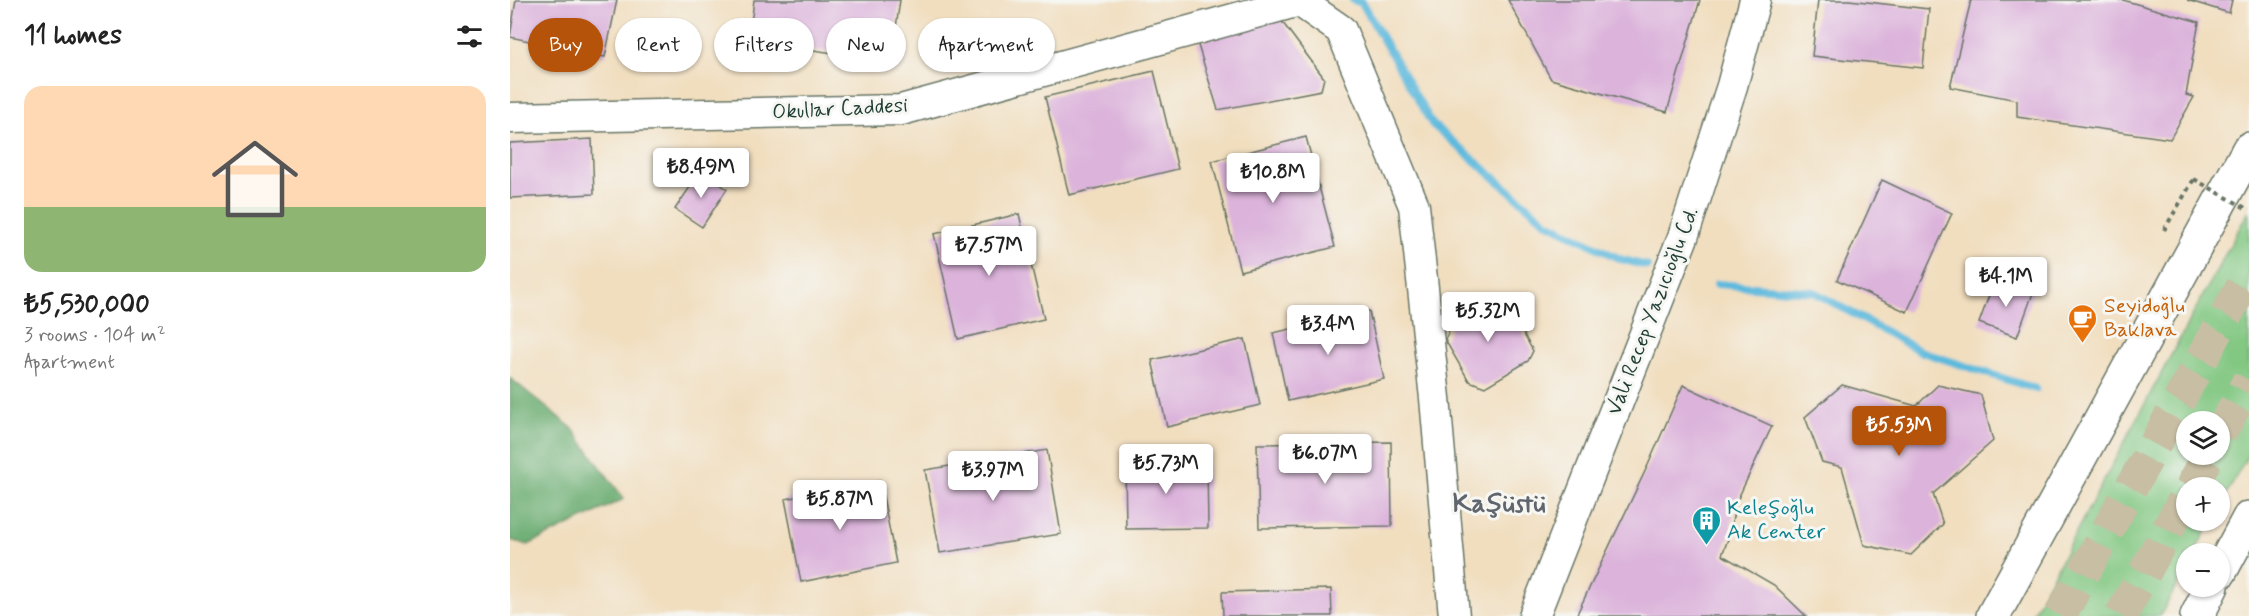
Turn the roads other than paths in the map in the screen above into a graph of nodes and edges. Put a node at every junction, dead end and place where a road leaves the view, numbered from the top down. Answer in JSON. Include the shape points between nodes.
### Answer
{"nodes":[{"id":1,"x":1755,"y":0,"type":"edge"},
{"id":2,"x":1299,"y":1,"type":"edge"},
{"id":3,"x":510,"y":118,"type":"edge"},
{"id":4,"x":2249,"y":149,"type":"edge"},
{"id":5,"x":2249,"y":518,"type":"edge"},
{"id":6,"x":2230,"y":553,"type":"edge"},
{"id":7,"x":2206,"y":597,"type":"edge"},
{"id":8,"x":1454,"y":616,"type":"edge"},
{"id":9,"x":1534,"y":616,"type":"edge"},
{"id":10,"x":1993,"y":616,"type":"edge"},
{"id":11,"x":2197,"y":616,"type":"edge"}],
"edges":[{"from":1,"to":9,"type":"street","name":"Vali Recep Yazıcıoğlu Cd.","via":[[1683,237]]},
{"from":2,"to":3,"type":"street","name":"Okullar Caddesi","via":[[901,110]]},
{"from":2,"to":8,"type":"street","via":[[1341,30],[1414,206]]},
{"from":4,"to":10,"type":"highway"},
{"from":5,"to":6,"type":"highway"},
{"from":7,"to":11,"type":"highway"}]}
